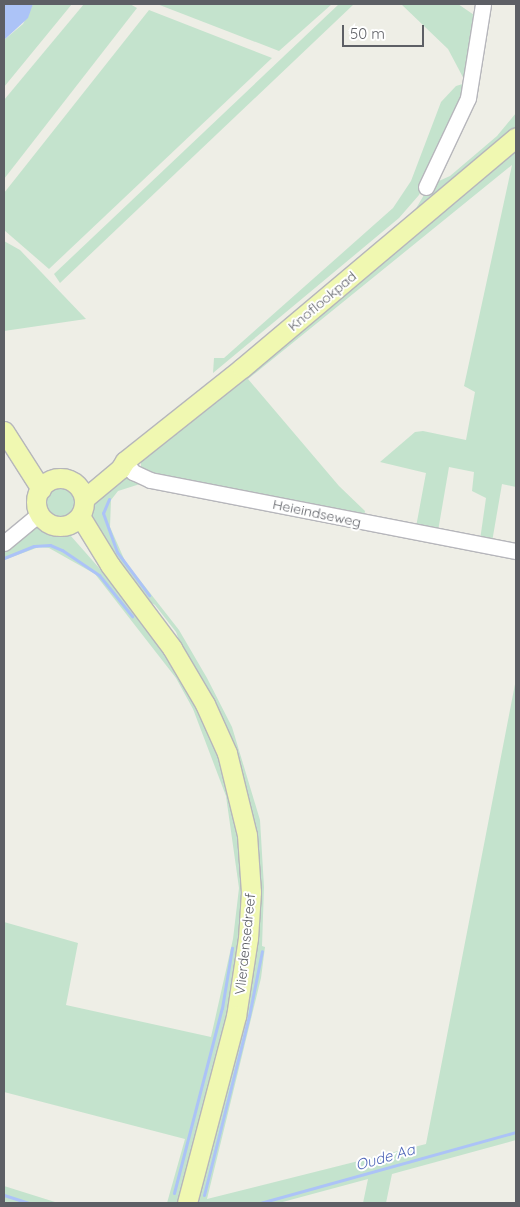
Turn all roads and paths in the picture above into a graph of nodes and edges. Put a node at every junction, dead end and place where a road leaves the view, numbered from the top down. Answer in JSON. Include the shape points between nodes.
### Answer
{"nodes":[{"id":1,"x":482,"y":4,"type":"edge"},
{"id":2,"x":516,"y":137,"type":"edge"},
{"id":3,"x":426,"y":187,"type":"dead end"},
{"id":4,"x":8,"y":436,"type":"edge"},
{"id":5,"x":125,"y":461,"type":"junction"},
{"id":6,"x":46,"y":484,"type":"junction"},
{"id":7,"x":76,"y":506,"type":"junction"},
{"id":8,"x":39,"y":514,"type":"junction"},
{"id":9,"x":4,"y":543,"type":"edge"},
{"id":10,"x":516,"y":551,"type":"edge"},
{"id":11,"x":187,"y":1203,"type":"edge"}],
"edges":[{"from":1,"to":3,"type":"street","via":[[468,98]]},
{"from":2,"to":5,"type":"main road","name":"Knoflookpad","via":[[242,368]]},
{"from":4,"to":6,"type":"main road","via":[[28,451]]},
{"from":5,"to":7,"type":"main road","name":"Knoflookpad","via":[[120,469]]},
{"from":5,"to":10,"type":"street","name":"Heieindseweg","via":[[133,472],[150,480]]},
{"from":6,"to":7,"type":"main road","via":[[60,478]]},
{"from":6,"to":8,"type":"main road","via":[[36,501]]},
{"from":7,"to":8,"type":"main road","via":[[51,525]]},
{"from":7,"to":11,"type":"main road","name":"Vlierdensedreef","via":[[110,565],[172,648],[205,704],[227,753],[247,836],[250,910],[236,1016]]},
{"from":8,"to":9,"type":"street"}]}
